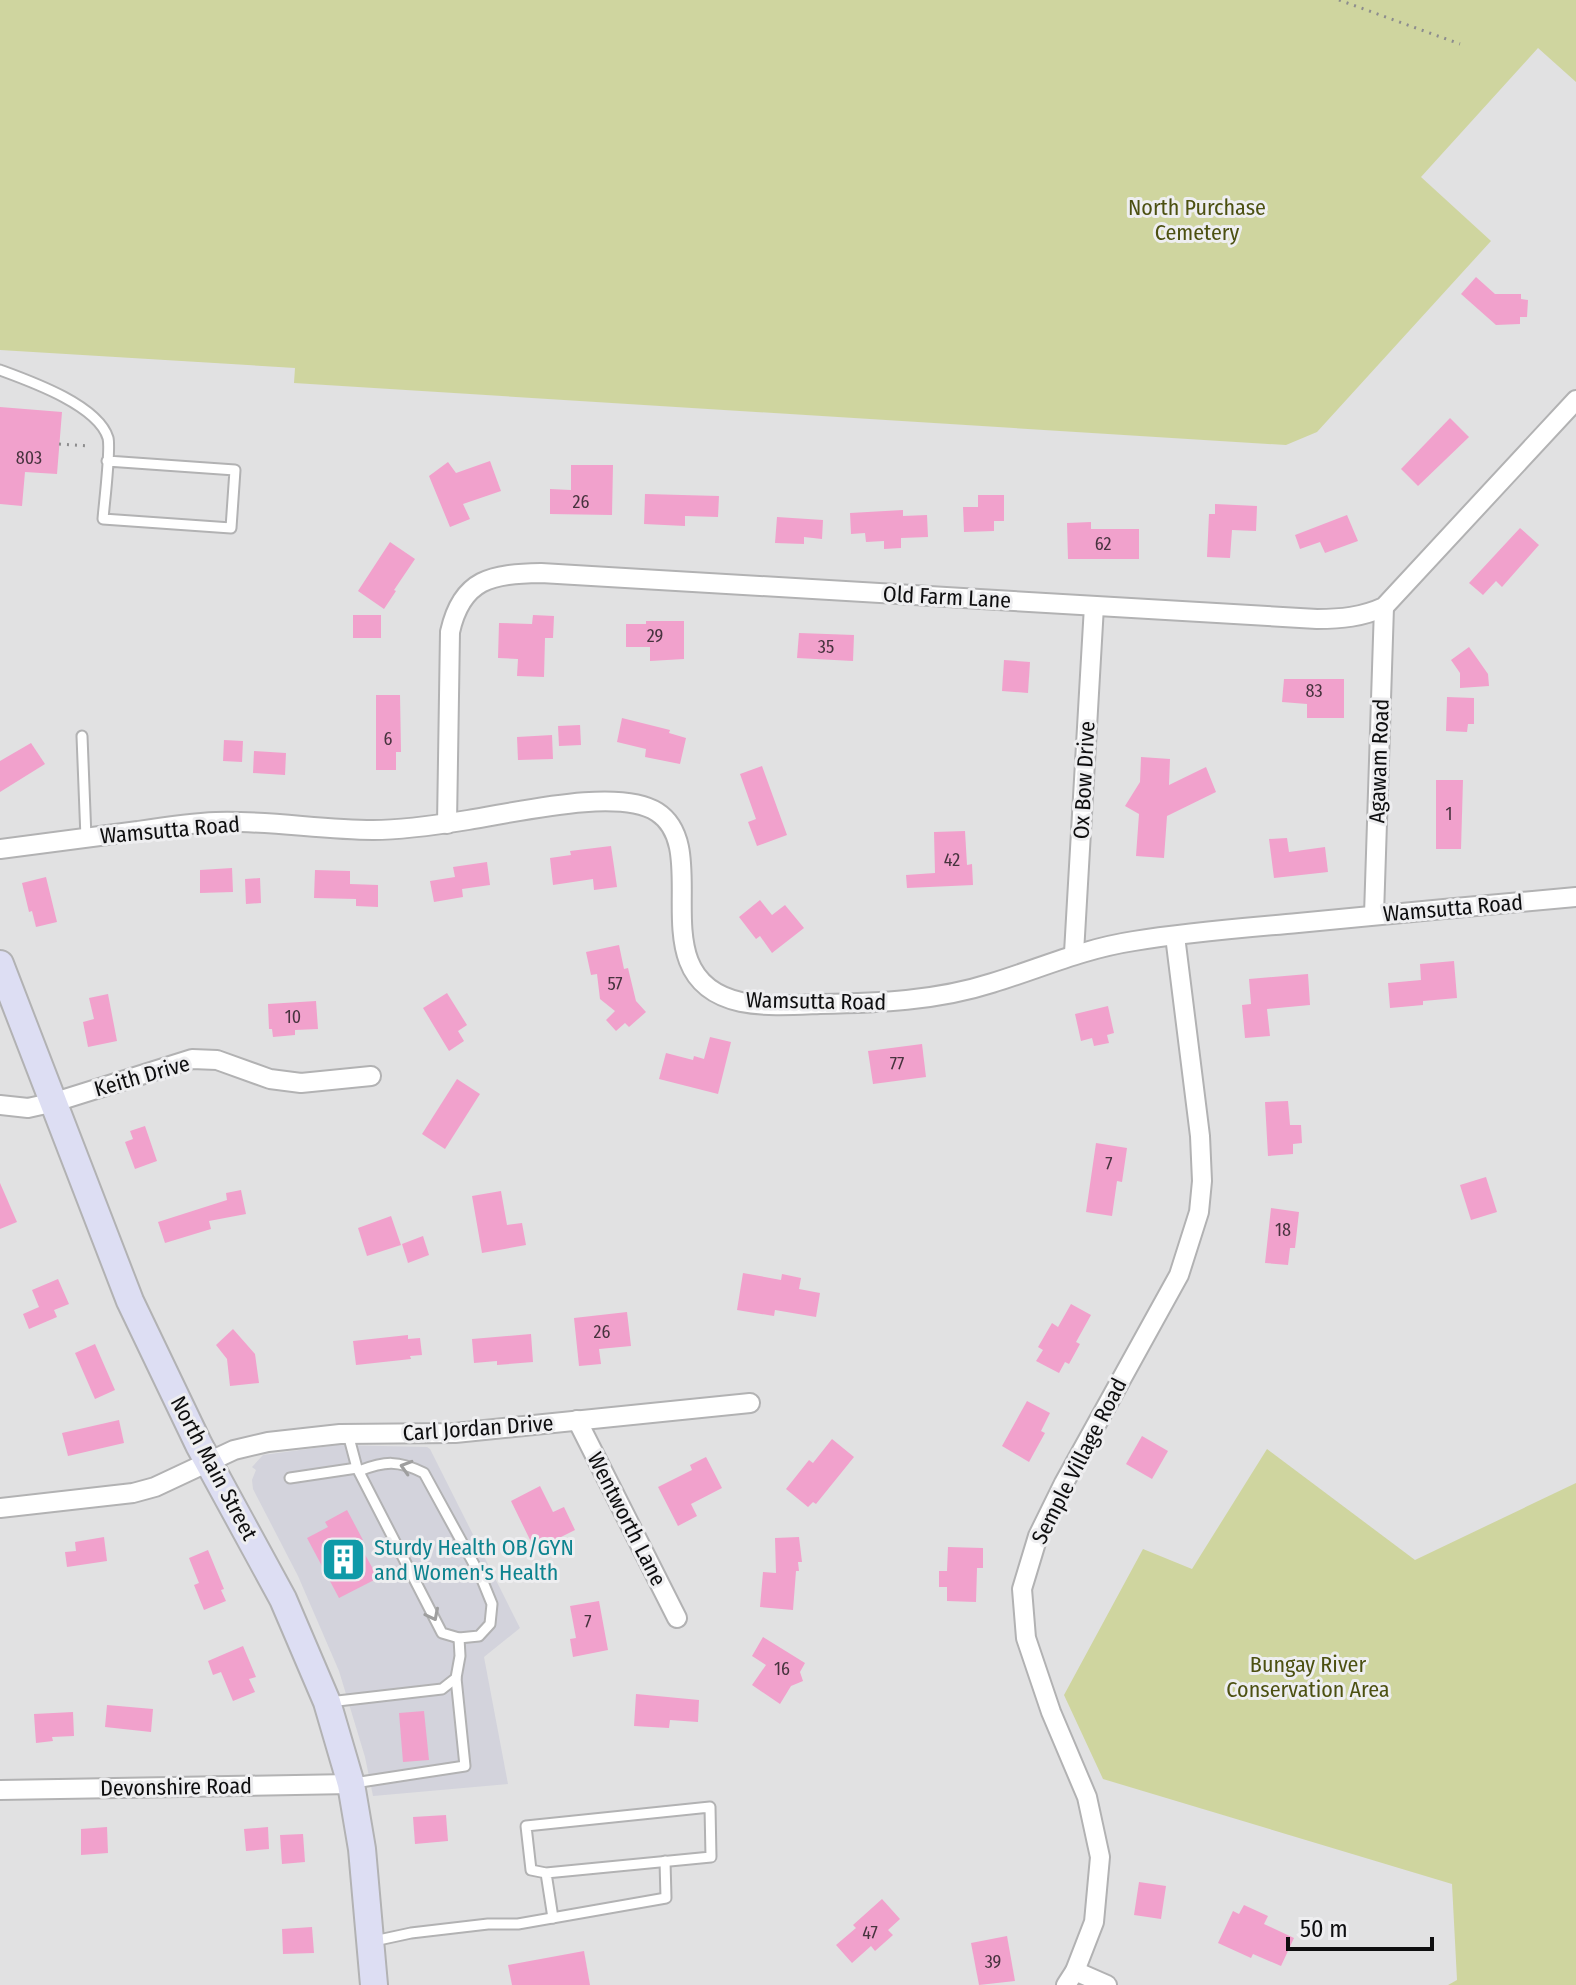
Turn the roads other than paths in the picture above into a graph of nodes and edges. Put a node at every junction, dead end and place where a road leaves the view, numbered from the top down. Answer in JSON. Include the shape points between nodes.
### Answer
{"nodes":[{"id":1,"x":0,"y":370,"type":"edge"},
{"id":2,"x":1576,"y":400,"type":"edge"},
{"id":3,"x":107,"y":461,"type":"junction"},
{"id":4,"x":1094,"y":606,"type":"junction"},
{"id":5,"x":1384,"y":607,"type":"junction"},
{"id":6,"x":82,"y":736,"type":"dead end"},
{"id":7,"x":447,"y":824,"type":"junction"},
{"id":8,"x":86,"y":838,"type":"junction"},
{"id":9,"x":0,"y":849,"type":"edge"},
{"id":10,"x":1576,"y":897,"type":"edge"},
{"id":11,"x":1374,"y":915,"type":"junction"},
{"id":12,"x":1175,"y":936,"type":"junction"},
{"id":13,"x":1074,"y":953,"type":"junction"},
{"id":14,"x":0,"y":964,"type":"edge"},
{"id":15,"x":371,"y":1076,"type":"dead end"},
{"id":16,"x":55,"y":1102,"type":"junction"},
{"id":17,"x":0,"y":1105,"type":"edge"},
{"id":18,"x":750,"y":1403,"type":"dead end"},
{"id":19,"x":577,"y":1420,"type":"junction"},
{"id":20,"x":348,"y":1434,"type":"junction"},
{"id":21,"x":209,"y":1463,"type":"junction"},
{"id":22,"x":358,"y":1470,"type":"junction"},
{"id":23,"x":290,"y":1478,"type":"dead end"},
{"id":24,"x":0,"y":1508,"type":"edge"},
{"id":25,"x":677,"y":1618,"type":"dead end"},
{"id":26,"x":459,"y":1638,"type":"junction"},
{"id":27,"x":456,"y":1678,"type":"junction"},
{"id":28,"x":327,"y":1702,"type":"junction"},
{"id":29,"x":351,"y":1784,"type":"junction"},
{"id":30,"x":0,"y":1790,"type":"edge"},
{"id":31,"x":665,"y":1861,"type":"junction"},
{"id":32,"x":546,"y":1873,"type":"junction"},
{"id":33,"x":553,"y":1918,"type":"junction"},
{"id":34,"x":370,"y":1942,"type":"junction"},
{"id":35,"x":1070,"y":1978,"type":"edge"},
{"id":36,"x":374,"y":1985,"type":"edge"},
{"id":37,"x":1107,"y":1985,"type":"edge"}],
"edges":[{"from":1,"to":3,"type":"lane","via":[[90,413],[108,439]]},
{"from":2,"to":5,"type":"street"},
{"from":3,"to":3,"type":"lane","via":[[103,519],[231,528],[235,470]]},
{"from":4,"to":5,"type":"street","name":"Old Farm Lane","via":[[1317,619],[1368,615]]},
{"from":4,"to":7,"type":"street","name":"Old Farm Lane","via":[[541,573],[495,577],[462,596],[454,611]]},
{"from":4,"to":13,"type":"street","name":"Ox Bow Drive"},
{"from":5,"to":11,"type":"street","name":"Agawam Road"},
{"from":6,"to":8,"type":"lane"},
{"from":7,"to":8,"type":"street","name":"Wamsutta Road","via":[[375,830],[215,822]]},
{"from":7,"to":13,"type":"street","name":"Wamsutta Road","via":[[598,802],[643,805],[661,814],[678,850],[690,966],[700,980],[740,1002],[885,1003],[946,995]]},
{"from":8,"to":9,"type":"street","name":"Wamsutta Road"},
{"from":10,"to":11,"type":"street","name":"Wamsutta Road"},
{"from":11,"to":12,"type":"street","name":"Wamsutta Road"},
{"from":12,"to":13,"type":"street","name":"Wamsutta Road"},
{"from":12,"to":35,"type":"street","name":"Semple Village Road","via":[[1200,1136],[1199,1212],[1179,1275],[1064,1483],[1038,1536],[1022,1589],[1026,1638],[1087,1797],[1100,1857],[1094,1922]]},
{"from":14,"to":16,"type":"main road","name":"North Main Street"},
{"from":15,"to":16,"type":"street","name":"Keith Drive","via":[[301,1083],[270,1079],[217,1060],[192,1059]]},
{"from":16,"to":17,"type":"street","name":"Keith Drive","via":[[28,1108]]},
{"from":16,"to":21,"type":"main road","name":"North Main Street","via":[[130,1301]]},
{"from":18,"to":19,"type":"street","name":"Carl Jordan Drive"},
{"from":19,"to":20,"type":"street","name":"Carl Jordan Drive","via":[[455,1433]]},
{"from":19,"to":25,"type":"street","name":"Wentworth Lane"},
{"from":20,"to":21,"type":"street","name":"Carl Jordan Drive","via":[[268,1442]]},
{"from":20,"to":22,"type":"lane"},
{"from":21,"to":24,"type":"street","name":"Carl Jordan Drive","via":[[133,1493]]},
{"from":21,"to":28,"type":"main road","name":"North Main Street","via":[[283,1599]]},
{"from":22,"to":23,"type":"lane"},
{"from":22,"to":26,"type":"lane","one_way":true,"via":[[442,1633]]},
{"from":26,"to":22,"type":"lane","one_way":true,"via":[[479,1636],[490,1624],[492,1604],[424,1473],[382,1462]]},
{"from":26,"to":27,"type":"lane"},
{"from":27,"to":28,"type":"lane","via":[[442,1689]]},
{"from":27,"to":29,"type":"lane","via":[[465,1766]]},
{"from":28,"to":29,"type":"main road","name":"North Main Street"},
{"from":29,"to":30,"type":"street","name":"Devonshire Road"},
{"from":29,"to":34,"type":"main road","name":"North Main Street"},
{"from":31,"to":32,"type":"lane"},
{"from":31,"to":32,"type":"lane","via":[[711,1857],[710,1807],[526,1826],[531,1870]]},
{"from":31,"to":33,"type":"lane","via":[[666,1898]]},
{"from":32,"to":33,"type":"lane"},
{"from":33,"to":34,"type":"lane"},
{"from":34,"to":36,"type":"main road","name":"North Main Street"},
{"from":35,"to":37,"type":"street"}]}
